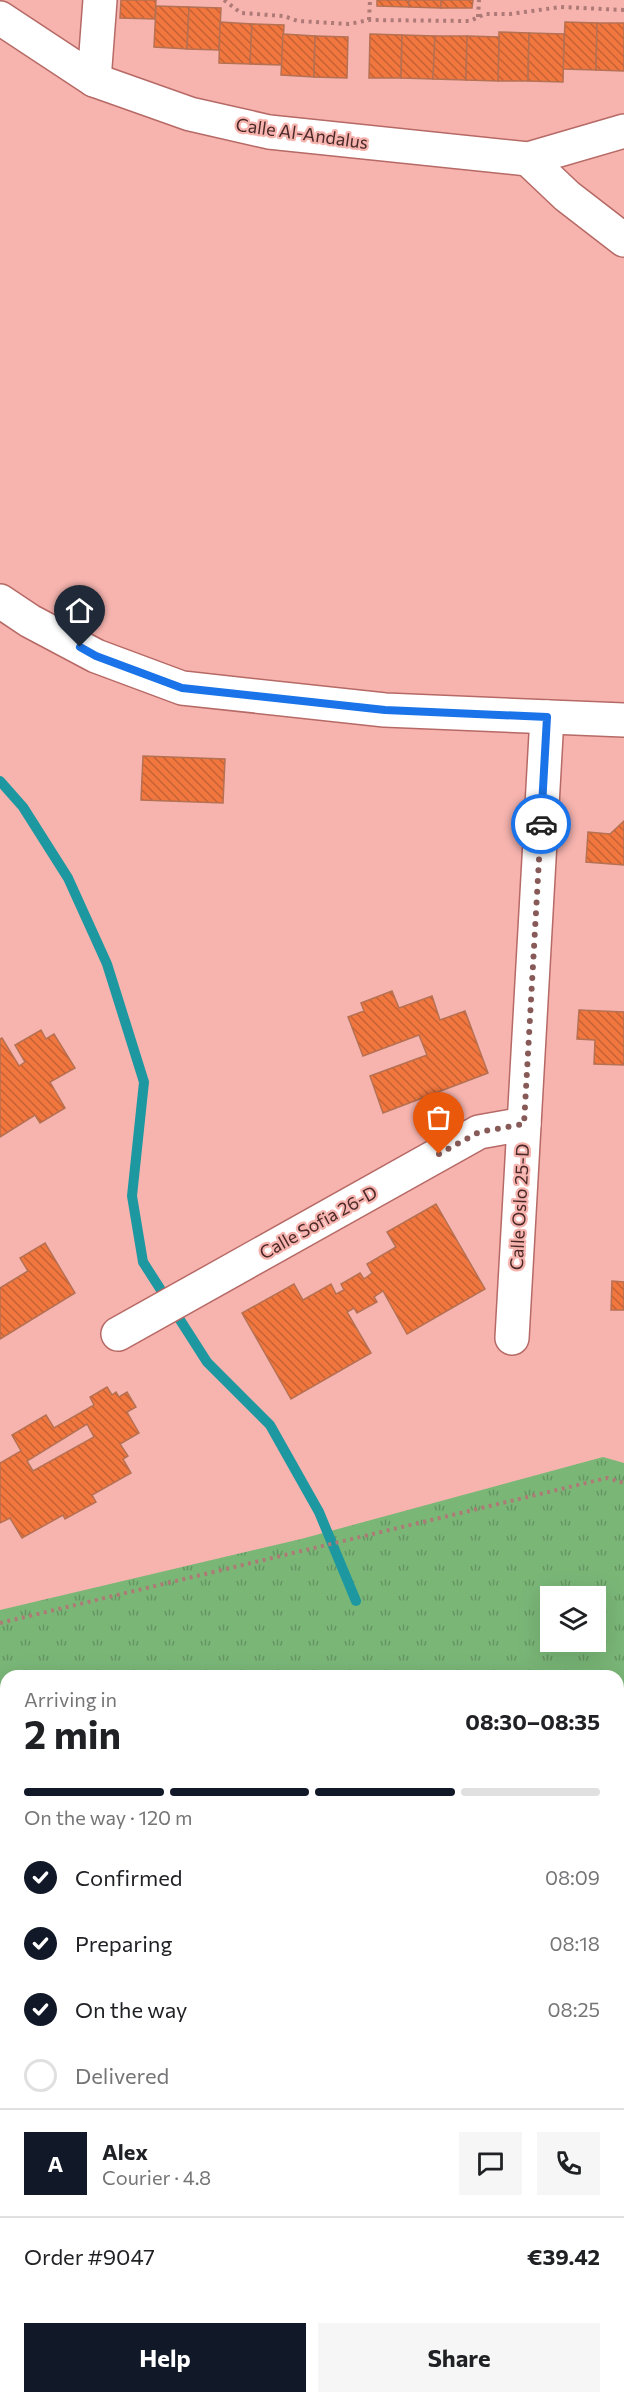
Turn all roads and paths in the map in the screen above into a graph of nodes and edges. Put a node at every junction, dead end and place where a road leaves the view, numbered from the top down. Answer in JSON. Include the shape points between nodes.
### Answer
{"nodes":[{"id":1,"x":100,"y":0,"type":"edge"},
{"id":2,"x":224,"y":0,"type":"edge"},
{"id":3,"x":370,"y":0,"type":"edge"},
{"id":4,"x":479,"y":0,"type":"edge"},
{"id":5,"x":624,"y":10,"type":"edge"},
{"id":6,"x":478,"y":17,"type":"junction"},
{"id":7,"x":0,"y":18,"type":"edge"},
{"id":8,"x":369,"y":20,"type":"junction"},
{"id":9,"x":94,"y":80,"type":"junction"},
{"id":10,"x":624,"y":131,"type":"edge"},
{"id":11,"x":528,"y":159,"type":"junction"},
{"id":12,"x":624,"y":240,"type":"edge"},
{"id":13,"x":0,"y":601,"type":"edge"},
{"id":14,"x":547,"y":717,"type":"junction"},
{"id":15,"x":624,"y":720,"type":"edge"},
{"id":16,"x":524,"y":1124,"type":"junction"},
{"id":17,"x":118,"y":1334,"type":"dead end"},
{"id":18,"x":512,"y":1338,"type":"dead end"},
{"id":19,"x":624,"y":1483,"type":"edge"},
{"id":20,"x":0,"y":1623,"type":"edge"}],
"edges":[{"from":1,"to":9,"type":"street"},
{"from":2,"to":8,"type":"path","via":[[241,13],[284,16],[298,21],[349,24]]},
{"from":3,"to":8,"type":"path"},
{"from":4,"to":6,"type":"path"},
{"from":5,"to":6,"type":"path","via":[[561,7]]},
{"from":6,"to":8,"type":"path","via":[[470,21]]},
{"from":7,"to":9,"type":"street","name":"Calle Al-Andalus"},
{"from":9,"to":11,"type":"street","name":"Calle Al-Andalus","via":[[190,114],[269,132]]},
{"from":10,"to":11,"type":"street","name":"Calle Al-Andalus"},
{"from":11,"to":12,"type":"street","via":[[567,196]]},
{"from":13,"to":14,"type":"street","via":[[96,656],[182,688],[385,710]]},
{"from":14,"to":15,"type":"street"},
{"from":14,"to":16,"type":"street","name":"Calle Oslo 25-D"},
{"from":16,"to":17,"type":"street","name":"Calle Sofia 26-D","via":[[479,1132]]},
{"from":16,"to":18,"type":"street","name":"Calle Oslo 25-D"},
{"from":19,"to":20,"type":"path","via":[[607,1478]]}]}
